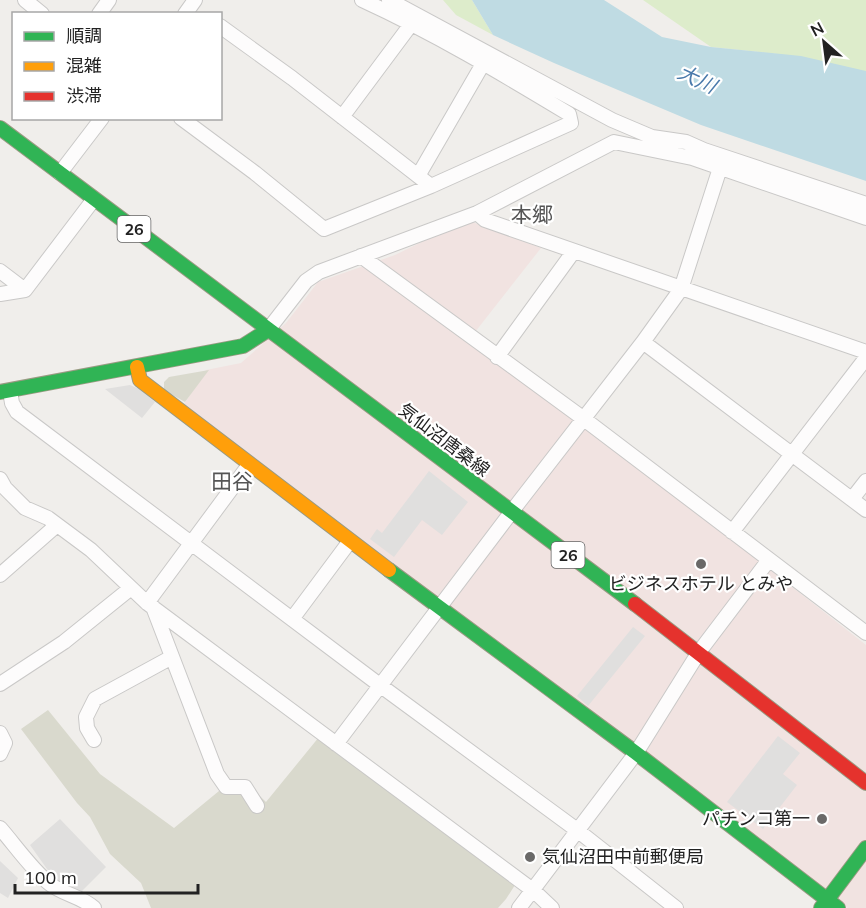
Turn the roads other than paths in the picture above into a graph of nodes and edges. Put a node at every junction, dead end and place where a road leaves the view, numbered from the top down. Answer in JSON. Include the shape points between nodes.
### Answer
{"nodes":[{"id":1,"x":25,"y":0,"type":"edge"},
{"id":2,"x":362,"y":0,"type":"edge"},
{"id":3,"x":389,"y":0,"type":"edge"},
{"id":4,"x":40,"y":12,"type":"edge"},
{"id":5,"x":412,"y":23,"type":"junction"},
{"id":6,"x":222,"y":27,"type":"edge"},
{"id":7,"x":484,"y":62,"type":"junction"},
{"id":8,"x":342,"y":117,"type":"junction"},
{"id":9,"x":100,"y":120,"type":"edge"},
{"id":10,"x":184,"y":120,"type":"edge"},
{"id":11,"x":0,"y":128,"type":"edge"},
{"id":12,"x":720,"y":168,"type":"junction"},
{"id":13,"x":60,"y":173,"type":"junction"},
{"id":14,"x":418,"y":176,"type":"junction"},
{"id":15,"x":431,"y":186,"type":"junction"},
{"id":16,"x":94,"y":199,"type":"junction"},
{"id":17,"x":866,"y":204,"type":"edge"},
{"id":18,"x":477,"y":213,"type":"junction"},
{"id":19,"x":866,"y":218,"type":"edge"},
{"id":20,"x":574,"y":251,"type":"junction"},
{"id":21,"x":361,"y":255,"type":"junction"},
{"id":22,"x":0,"y":272,"type":"edge"},
{"id":23,"x":681,"y":289,"type":"junction"},
{"id":24,"x":25,"y":290,"type":"junction"},
{"id":25,"x":0,"y":294,"type":"edge"},
{"id":26,"x":268,"y":330,"type":"junction"},
{"id":27,"x":644,"y":342,"type":"junction"},
{"id":28,"x":866,"y":352,"type":"edge"},
{"id":29,"x":497,"y":357,"type":"junction"},
{"id":30,"x":866,"y":358,"type":"edge"},
{"id":31,"x":137,"y":367,"type":"junction"},
{"id":32,"x":5,"y":391,"type":"edge"},
{"id":33,"x":584,"y":420,"type":"junction"},
{"id":34,"x":793,"y":453,"type":"junction"},
{"id":35,"x":249,"y":465,"type":"junction"},
{"id":36,"x":0,"y":479,"type":"edge"},
{"id":37,"x":866,"y":481,"type":"edge"},
{"id":38,"x":852,"y":499,"type":"junction"},
{"id":39,"x":866,"y":510,"type":"edge"},
{"id":40,"x":511,"y":513,"type":"junction"},
{"id":41,"x":57,"y":525,"type":"junction"},
{"id":42,"x":732,"y":532,"type":"junction"},
{"id":43,"x":350,"y":542,"type":"junction"},
{"id":44,"x":192,"y":544,"type":"junction"},
{"id":45,"x":768,"y":561,"type":"junction"},
{"id":46,"x":0,"y":574,"type":"edge"},
{"id":47,"x":131,"y":588,"type":"junction"},
{"id":48,"x":150,"y":605,"type":"junction"},
{"id":49,"x":441,"y":607,"type":"junction"},
{"id":50,"x":292,"y":619,"type":"junction"},
{"id":51,"x":866,"y":633,"type":"edge"},
{"id":52,"x":699,"y":652,"type":"junction"},
{"id":53,"x":171,"y":657,"type":"junction"},
{"id":54,"x":0,"y":684,"type":"edge"},
{"id":55,"x":381,"y":686,"type":"junction"},
{"id":56,"x":0,"y":733,"type":"edge"},
{"id":57,"x":94,"y":740,"type":"dead end"},
{"id":58,"x":336,"y":744,"type":"junction"},
{"id":59,"x":636,"y":753,"type":"junction"},
{"id":60,"x":0,"y":754,"type":"edge"},
{"id":61,"x":866,"y":783,"type":"edge"},
{"id":62,"x":257,"y":806,"type":"dead end"},
{"id":63,"x":0,"y":828,"type":"edge"},
{"id":64,"x":578,"y":830,"type":"junction"},
{"id":65,"x":866,"y":848,"type":"edge"},
{"id":66,"x":534,"y":891,"type":"junction"},
{"id":67,"x":829,"y":905,"type":"edge"},
{"id":68,"x":94,"y":908,"type":"edge"},
{"id":69,"x":519,"y":908,"type":"edge"},
{"id":70,"x":552,"y":908,"type":"edge"},
{"id":71,"x":676,"y":908,"type":"edge"}],
"edges":[{"from":1,"to":4,"type":"street"},
{"from":2,"to":5,"type":"street"},
{"from":3,"to":17,"type":"street","via":[[612,120],[652,137],[686,142]]},
{"from":5,"to":7,"type":"street"},
{"from":5,"to":8,"type":"street"},
{"from":6,"to":8,"type":"street"},
{"from":7,"to":14,"type":"street"},
{"from":7,"to":15,"type":"street","via":[[568,114],[571,123]]},
{"from":8,"to":14,"type":"street"},
{"from":9,"to":13,"type":"street"},
{"from":10,"to":15,"type":"street","via":[[324,229]]},
{"from":11,"to":13,"type":"street","name":"気仙沼唐桑線","number":"26"},
{"from":12,"to":18,"type":"street","via":[[692,158],[614,142]]},
{"from":12,"to":19,"type":"street"},
{"from":12,"to":23,"type":"street"},
{"from":13,"to":16,"type":"street","name":"気仙沼唐桑線","number":"26"},
{"from":14,"to":15,"type":"street"},
{"from":16,"to":24,"type":"street"},
{"from":16,"to":26,"type":"street","name":"気仙沼唐桑線","number":"26"},
{"from":18,"to":20,"type":"street","via":[[485,220]]},
{"from":18,"to":21,"type":"street"},
{"from":20,"to":23,"type":"street"},
{"from":20,"to":29,"type":"street"},
{"from":21,"to":26,"type":"street","via":[[306,281]]},
{"from":21,"to":29,"type":"street"},
{"from":22,"to":24,"type":"street"},
{"from":23,"to":27,"type":"street"},
{"from":23,"to":28,"type":"street"},
{"from":24,"to":25,"type":"street"},
{"from":26,"to":31,"type":"street","via":[[243,346]]},
{"from":26,"to":40,"type":"street","name":"気仙沼唐桑線","number":"26"},
{"from":27,"to":33,"type":"street"},
{"from":27,"to":34,"type":"street"},
{"from":29,"to":33,"type":"street"},
{"from":30,"to":34,"type":"street"},
{"from":31,"to":32,"type":"street"},
{"from":31,"to":35,"type":"street","via":[[140,381]]},
{"from":32,"to":44,"type":"street","via":[[17,412]]},
{"from":33,"to":40,"type":"street"},
{"from":33,"to":42,"type":"street"},
{"from":34,"to":38,"type":"street"},
{"from":34,"to":42,"type":"street"},
{"from":35,"to":43,"type":"street"},
{"from":35,"to":44,"type":"street"},
{"from":36,"to":41,"type":"street","via":[[25,508]]},
{"from":37,"to":38,"type":"street"},
{"from":38,"to":39,"type":"street"},
{"from":40,"to":49,"type":"street"},
{"from":40,"to":52,"type":"street","name":"気仙沼唐桑線","number":"26"},
{"from":41,"to":46,"type":"street"},
{"from":41,"to":47,"type":"street","via":[[91,550]]},
{"from":42,"to":45,"type":"street"},
{"from":43,"to":49,"type":"street"},
{"from":43,"to":50,"type":"street"},
{"from":44,"to":48,"type":"street"},
{"from":44,"to":50,"type":"street"},
{"from":45,"to":51,"type":"street"},
{"from":45,"to":52,"type":"street"},
{"from":47,"to":48,"type":"street"},
{"from":47,"to":54,"type":"street","via":[[64,642]]},
{"from":48,"to":53,"type":"street"},
{"from":48,"to":58,"type":"street"},
{"from":49,"to":55,"type":"street"},
{"from":49,"to":59,"type":"street"},
{"from":50,"to":55,"type":"street"},
{"from":52,"to":59,"type":"street"},
{"from":52,"to":61,"type":"street","name":"気仙沼唐桑線","number":"26"},
{"from":53,"to":57,"type":"street","via":[[95,699],[86,717]]},
{"from":53,"to":62,"type":"street","via":[[217,774],[226,787],[244,787]]},
{"from":55,"to":58,"type":"street"},
{"from":55,"to":64,"type":"street"},
{"from":56,"to":60,"type":"street","via":[[5,743]]},
{"from":58,"to":66,"type":"street"},
{"from":59,"to":64,"type":"street"},
{"from":59,"to":67,"type":"street"},
{"from":63,"to":68,"type":"street","via":[[48,883]]},
{"from":64,"to":66,"type":"street"},
{"from":64,"to":71,"type":"street"},
{"from":65,"to":67,"type":"street"},
{"from":66,"to":69,"type":"street"},
{"from":66,"to":70,"type":"street"}]}
